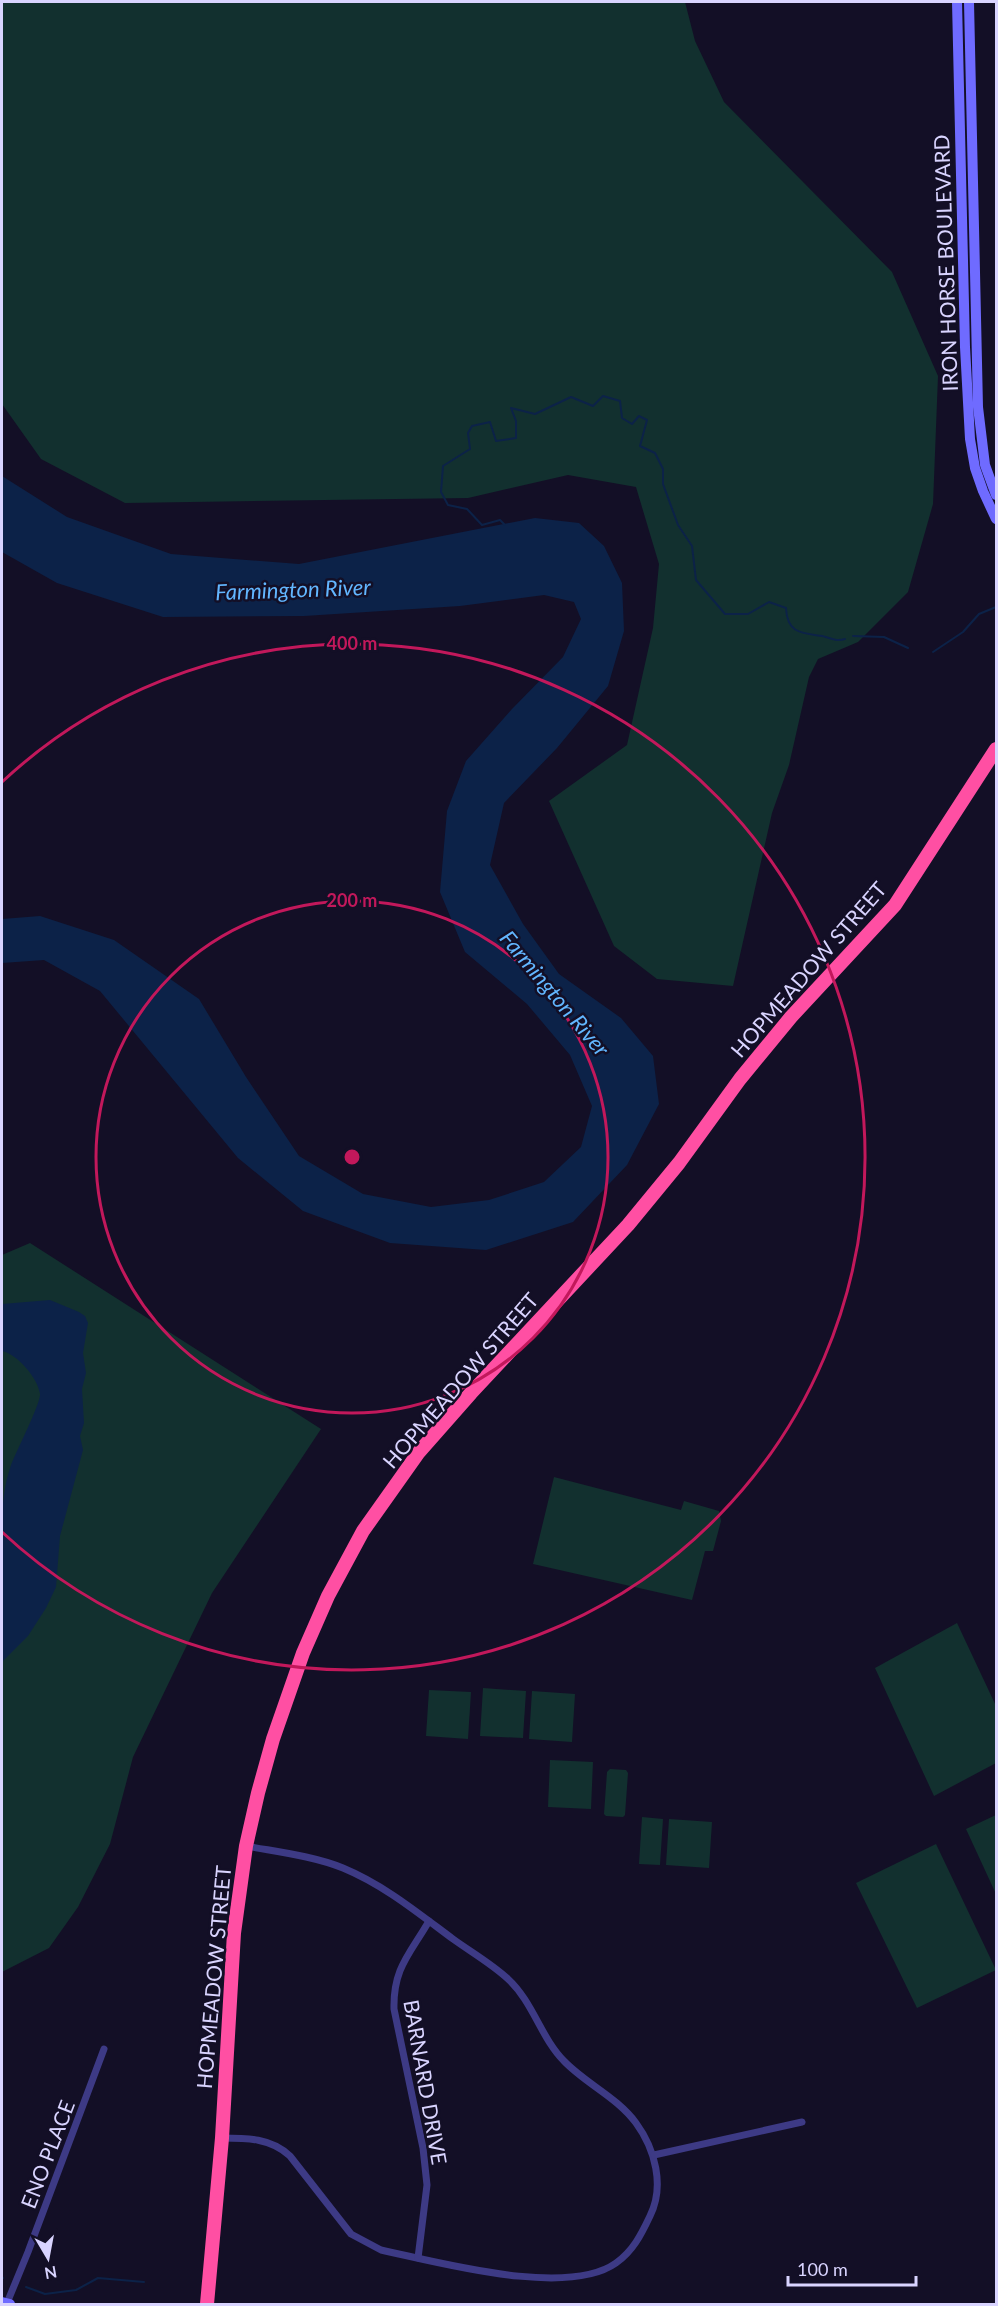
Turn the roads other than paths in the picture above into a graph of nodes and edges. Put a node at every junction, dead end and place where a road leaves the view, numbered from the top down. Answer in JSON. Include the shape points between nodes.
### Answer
{"nodes":[{"id":1,"x":957,"y":2,"type":"edge"},
{"id":2,"x":969,"y":2,"type":"edge"},
{"id":3,"x":996,"y":495,"type":"edge"},
{"id":4,"x":996,"y":519,"type":"edge"},
{"id":5,"x":996,"y":749,"type":"edge"},
{"id":6,"x":246,"y":1846,"type":"junction"},
{"id":7,"x":429,"y":1921,"type":"junction"},
{"id":8,"x":104,"y":2049,"type":"dead end"},
{"id":9,"x":802,"y":2122,"type":"dead end"},
{"id":10,"x":222,"y":2138,"type":"junction"},
{"id":11,"x":654,"y":2155,"type":"junction"},
{"id":12,"x":418,"y":2258,"type":"junction"},
{"id":13,"x":6,"y":2303,"type":"edge"},
{"id":14,"x":207,"y":2304,"type":"edge"}],
"edges":[{"from":1,"to":4,"type":"street","name":"IRON HORSE BOULEVARD","via":[[970,439],[975,468]]},
{"from":2,"to":3,"type":"street","name":"IRON HORSE BOULEVARD","via":[[978,407],[985,465]]},
{"from":5,"to":6,"type":"highway","name":"HOPMEADOW STREET","via":[[992,765],[895,905],[791,1017],[628,1225],[419,1452],[363,1531],[303,1653],[273,1739]]},
{"from":6,"to":7,"type":"street","via":[[342,1867],[380,1886]]},
{"from":6,"to":10,"type":"highway","name":"HOPMEADOW STREET","via":[[234,1933]]},
{"from":7,"to":11,"type":"street","via":[[508,1979],[562,2059],[617,2103],[634,2121]]},
{"from":7,"to":12,"type":"street","name":"BARNARD DRIVE","via":[[404,1959],[393,1992],[427,2185]]},
{"from":8,"to":13,"type":"street","name":"ENO PLACE"},
{"from":9,"to":11,"type":"street"},
{"from":10,"to":12,"type":"street","via":[[254,2139],[282,2148],[351,2234],[381,2250]]},
{"from":10,"to":14,"type":"highway","name":"HOPMEADOW STREET"},
{"from":11,"to":12,"type":"street","via":[[654,2208],[627,2254],[601,2271],[551,2279]]}]}
